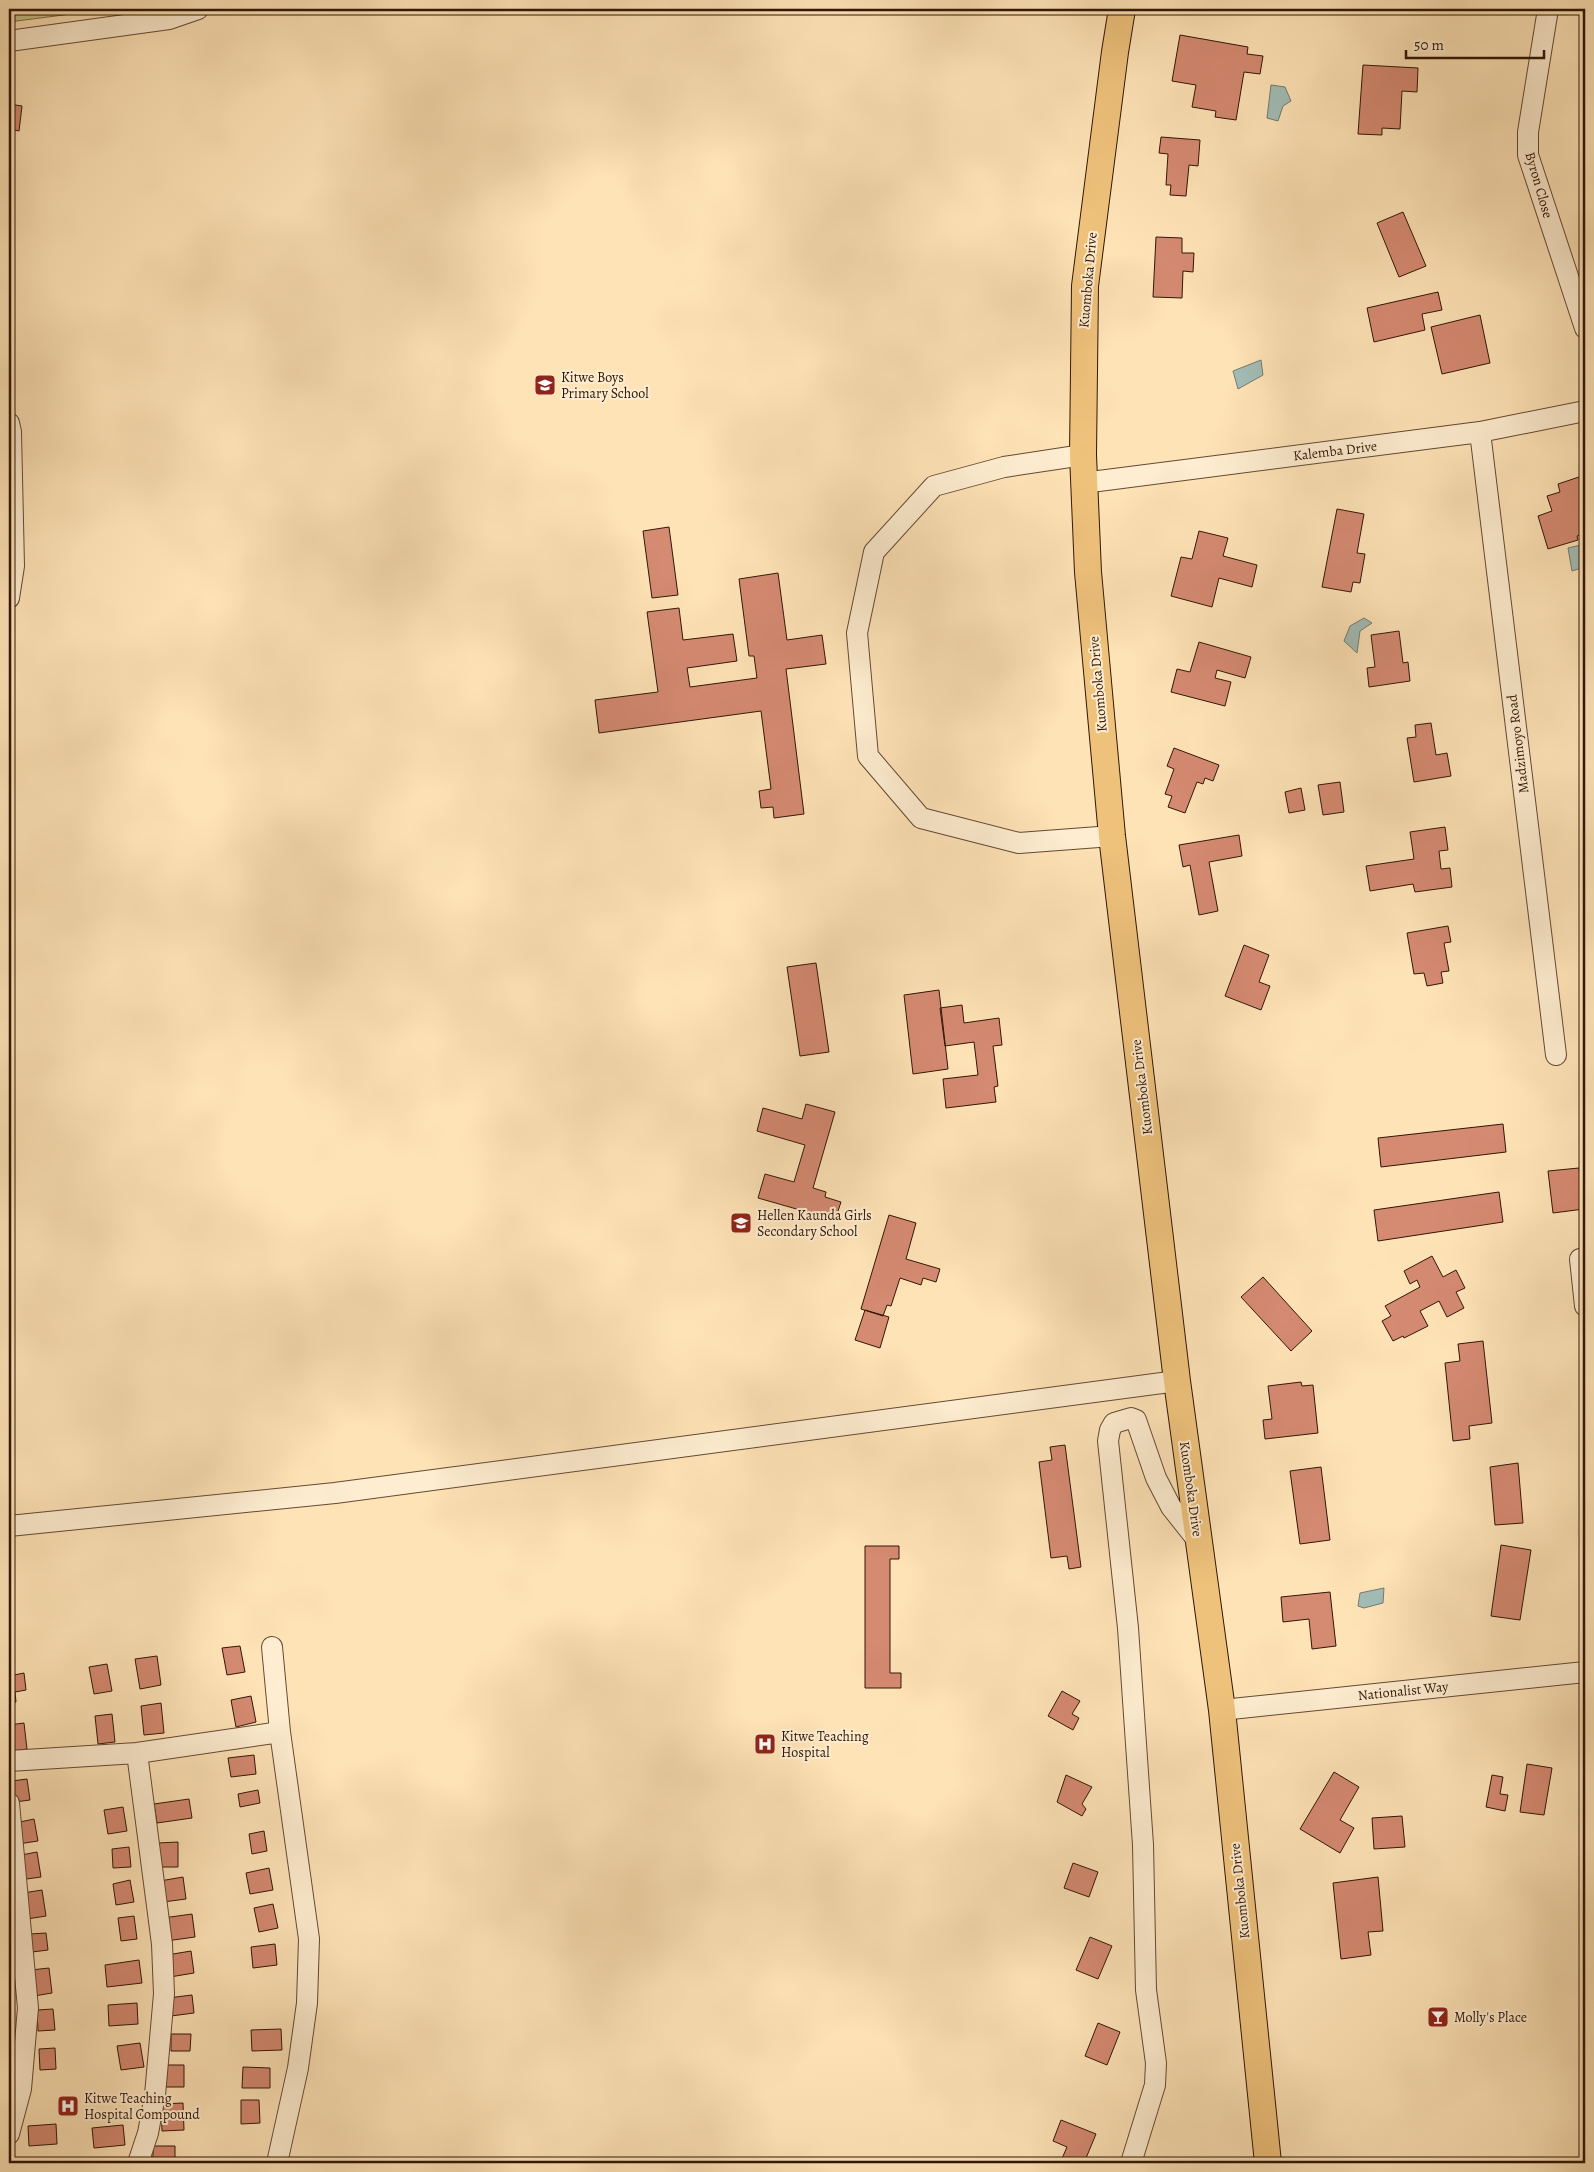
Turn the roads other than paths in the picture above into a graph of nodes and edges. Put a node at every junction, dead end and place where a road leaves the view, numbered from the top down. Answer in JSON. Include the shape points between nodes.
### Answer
{"nodes":[{"id":1,"x":198,"y":9,"type":"edge"},
{"id":2,"x":1122,"y":9,"type":"edge"},
{"id":3,"x":1548,"y":9,"type":"edge"},
{"id":4,"x":9,"y":41,"type":"edge"},
{"id":5,"x":1585,"y":328,"type":"edge"},
{"id":6,"x":1585,"y":411,"type":"edge"},
{"id":7,"x":9,"y":423,"type":"edge"},
{"id":8,"x":1480,"y":432,"type":"junction"},
{"id":9,"x":1083,"y":455,"type":"junction"},
{"id":10,"x":1084,"y":483,"type":"junction"},
{"id":11,"x":9,"y":598,"type":"edge"},
{"id":12,"x":1112,"y":836,"type":"junction"},
{"id":13,"x":1556,"y":1055,"type":"dead end"},
{"id":14,"x":1580,"y":1259,"type":"dead end"},
{"id":15,"x":1585,"y":1306,"type":"edge"},
{"id":16,"x":1177,"y":1381,"type":"junction"},
{"id":17,"x":9,"y":1526,"type":"edge"},
{"id":18,"x":1198,"y":1540,"type":"junction"},
{"id":19,"x":272,"y":1647,"type":"dead end"},
{"id":20,"x":1585,"y":1672,"type":"edge"},
{"id":21,"x":1222,"y":1710,"type":"junction"},
{"id":22,"x":280,"y":1732,"type":"junction"},
{"id":23,"x":137,"y":1753,"type":"junction"},
{"id":24,"x":9,"y":1761,"type":"edge"},
{"id":25,"x":9,"y":1803,"type":"edge"},
{"id":26,"x":14,"y":2101,"type":"edge"},
{"id":27,"x":9,"y":2134,"type":"edge"},
{"id":28,"x":138,"y":2163,"type":"edge"},
{"id":29,"x":277,"y":2163,"type":"edge"},
{"id":30,"x":1130,"y":2163,"type":"edge"},
{"id":31,"x":1268,"y":2163,"type":"edge"}],
"edges":[{"from":1,"to":4,"type":"street","via":[[169,19]]},
{"from":2,"to":9,"type":"main road","name":"Kuomboka Drive","via":[[1085,286]]},
{"from":3,"to":5,"type":"street","name":"Byron Close","via":[[1528,132],[1528,155]]},
{"from":6,"to":8,"type":"street","name":"Kalemba Drive"},
{"from":7,"to":11,"type":"street","via":[[14,566]]},
{"from":8,"to":10,"type":"street","name":"Kalemba Drive"},
{"from":8,"to":13,"type":"street","name":"Madzimoyo Road"},
{"from":9,"to":10,"type":"main road","name":"Kuomboka Drive"},
{"from":9,"to":12,"type":"street","via":[[1004,466],[934,486],[874,552],[857,634],[868,756],[921,818],[1019,843]]},
{"from":10,"to":12,"type":"main road","name":"Kuomboka Drive","via":[[1088,572]]},
{"from":12,"to":16,"type":"main road","name":"Kuomboka Drive"},
{"from":14,"to":15,"type":"street"},
{"from":16,"to":17,"type":"street","via":[[335,1493]]},
{"from":16,"to":18,"type":"main road","name":"Kuomboka Drive"},
{"from":18,"to":21,"type":"main road","name":"Kuomboka Drive"},
{"from":18,"to":30,"type":"street","via":[[1171,1507],[1156,1478],[1136,1420],[1114,1422],[1108,1441],[1128,1628],[1143,1845],[1146,1990],[1156,2063],[1155,2085]]},
{"from":19,"to":22,"type":"street"},
{"from":20,"to":21,"type":"street","name":"Nationalist Way"},
{"from":21,"to":31,"type":"main road","name":"Kuomboka Drive"},
{"from":22,"to":23,"type":"street"},
{"from":22,"to":29,"type":"street","via":[[305,1906],[309,1959],[298,2068]]},
{"from":23,"to":24,"type":"street"},
{"from":23,"to":28,"type":"street","via":[[162,1944],[164,1994],[155,2094],[148,2133]]},
{"from":25,"to":26,"type":"street","via":[[28,2008]]},
{"from":26,"to":27,"type":"street"}]}
